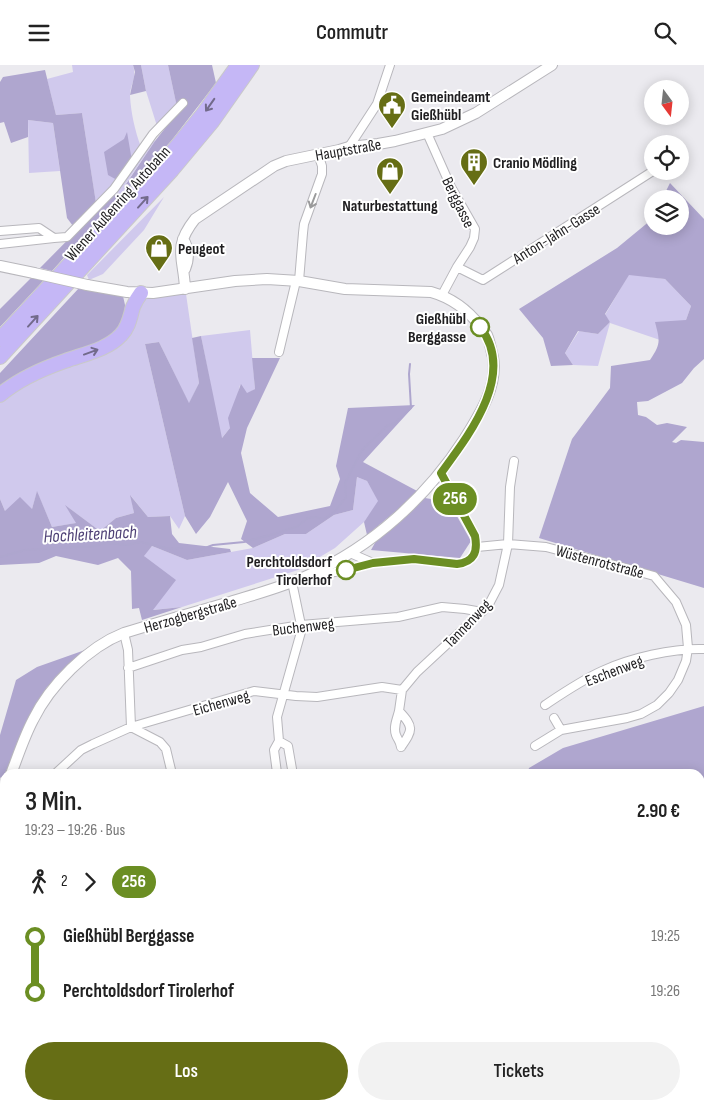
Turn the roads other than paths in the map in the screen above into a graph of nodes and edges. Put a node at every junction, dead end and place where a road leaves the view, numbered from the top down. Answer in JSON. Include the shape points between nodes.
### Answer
{"nodes":[{"id":1,"x":238,"y":65,"type":"edge"},
{"id":2,"x":252,"y":65,"type":"edge"},
{"id":3,"x":390,"y":65,"type":"edge"},
{"id":4,"x":552,"y":65,"type":"edge"},
{"id":5,"x":183,"y":103,"type":"dead end"},
{"id":6,"x":428,"y":133,"type":"junction"},
{"id":7,"x":349,"y":147,"type":"junction"},
{"id":8,"x":318,"y":154,"type":"junction"},
{"id":9,"x":644,"y":177,"type":"edge"},
{"id":10,"x":0,"y":231,"type":"edge"},
{"id":11,"x":54,"y":238,"type":"junction"},
{"id":12,"x":0,"y":244,"type":"edge"},
{"id":13,"x":0,"y":266,"type":"edge"},
{"id":14,"x":457,"y":267,"type":"junction"},
{"id":15,"x":298,"y":281,"type":"junction"},
{"id":16,"x":185,"y":289,"type":"junction"},
{"id":17,"x":127,"y":292,"type":"junction"},
{"id":18,"x":141,"y":293,"type":"junction"},
{"id":19,"x":442,"y":295,"type":"junction"},
{"id":20,"x":133,"y":308,"type":"junction"},
{"id":21,"x":0,"y":339,"type":"edge"},
{"id":22,"x":279,"y":353,"type":"dead end"},
{"id":23,"x":0,"y":357,"type":"edge"},
{"id":24,"x":0,"y":395,"type":"edge"},
{"id":25,"x":514,"y":461,"type":"dead end"},
{"id":26,"x":441,"y":473,"type":"junction"},
{"id":27,"x":508,"y":544,"type":"junction"},
{"id":28,"x":477,"y":547,"type":"junction"},
{"id":29,"x":350,"y":553,"type":"junction"},
{"id":30,"x":373,"y":563,"type":"junction"},
{"id":31,"x":310,"y":575,"type":"junction"},
{"id":32,"x":292,"y":582,"type":"junction"},
{"id":33,"x":482,"y":612,"type":"junction"},
{"id":34,"x":302,"y":625,"type":"junction"},
{"id":35,"x":124,"y":633,"type":"junction"},
{"id":36,"x":688,"y":649,"type":"junction"},
{"id":37,"x":704,"y":649,"type":"edge"},
{"id":38,"x":128,"y":669,"type":"junction"},
{"id":39,"x":402,"y":690,"type":"junction"},
{"id":40,"x":284,"y":694,"type":"junction"},
{"id":41,"x":545,"y":705,"type":"dead end"},
{"id":42,"x":399,"y":711,"type":"dead end"},
{"id":43,"x":554,"y":718,"type":"dead end"},
{"id":44,"x":131,"y":727,"type":"junction"},
{"id":45,"x":562,"y":730,"type":"junction"},
{"id":46,"x":279,"y":741,"type":"junction"},
{"id":47,"x":535,"y":746,"type":"dead end"},
{"id":48,"x":13,"y":769,"type":"edge"},
{"id":49,"x":60,"y":769,"type":"edge"},
{"id":50,"x":171,"y":769,"type":"edge"},
{"id":51,"x":276,"y":769,"type":"edge"},
{"id":52,"x":292,"y":769,"type":"dead end"}],
"edges":[{"from":1,"to":21,"type":"highway","name":"Wiener Außenring Autobahn","one_way":true,"via":[[165,161]]},
{"from":23,"to":2,"type":"highway","name":"Wiener Außenring Autobahn","one_way":true,"via":[[172,170],[212,122]]},
{"from":3,"to":7,"type":"street","via":[[377,104]]},
{"from":4,"to":6,"type":"main road","name":"Hauptstraße","via":[[476,113]]},
{"from":5,"to":11,"type":"street","via":[[153,134],[114,189],[66,237]]},
{"from":6,"to":7,"type":"main road","name":"Hauptstraße"},
{"from":6,"to":14,"type":"street","name":"Berggasse","via":[[451,187],[475,229],[470,247]]},
{"from":7,"to":8,"type":"main road","name":"Hauptstraße"},
{"from":8,"to":15,"type":"street","one_way":true,"via":[[322,174],[304,224]]},
{"from":8,"to":16,"type":"main road","name":"Hauptstraße","via":[[274,166],[195,219],[186,229],[184,239],[188,257],[184,271]]},
{"from":9,"to":14,"type":"street","name":"Anton-Jahn-Gasse","via":[[483,280]]},
{"from":10,"to":11,"type":"street","via":[[39,228]]},
{"from":11,"to":12,"type":"street"},
{"from":13,"to":17,"type":"main road","bridge":true},
{"from":14,"to":19,"type":"street","name":"Berggasse"},
{"from":15,"to":16,"type":"main road","via":[[250,280]]},
{"from":15,"to":19,"type":"main road","via":[[340,289],[419,291]]},
{"from":15,"to":22,"type":"street"},
{"from":16,"to":18,"type":"main road"},
{"from":17,"to":18,"type":"main road"},
{"from":17,"to":20,"type":"highway"},
{"from":18,"to":20,"type":"highway"},
{"from":19,"to":26,"type":"main road","name":"Herzogbergstraße","via":[[468,312],[486,334],[493,376],[485,403]]},
{"from":24,"to":20,"type":"highway","one_way":true,"via":[[32,374],[110,344],[126,329]]},
{"from":25,"to":27,"type":"street","name":"Tannenweg"},
{"from":26,"to":28,"type":"street","via":[[475,536]]},
{"from":26,"to":29,"type":"main road","name":"Herzogbergstraße","via":[[403,513]]},
{"from":27,"to":28,"type":"street","name":"Wüstenrotstraße"},
{"from":27,"to":33,"type":"street","name":"Tannenweg","via":[[499,585]]},
{"from":27,"to":36,"type":"street","name":"Wüstenrotstraße","via":[[546,547],[654,576],[676,601],[686,625]]},
{"from":28,"to":30,"type":"street","via":[[474,556],[457,564],[414,559]]},
{"from":29,"to":30,"type":"street"},
{"from":29,"to":31,"type":"main road","name":"Herzogbergstraße"},
{"from":30,"to":31,"type":"street"},
{"from":31,"to":32,"type":"main road","name":"Herzogbergstraße"},
{"from":32,"to":34,"type":"street"},
{"from":32,"to":35,"type":"main road","name":"Herzogbergstraße"},
{"from":33,"to":34,"type":"street","name":"Buchenweg","via":[[442,607],[398,617]]},
{"from":33,"to":39,"type":"street","name":"Tannenweg"},
{"from":34,"to":38,"type":"street","name":"Buchenweg","via":[[244,634],[182,650]]},
{"from":34,"to":40,"type":"street"},
{"from":35,"to":38,"type":"street"},
{"from":35,"to":48,"type":"main road","name":"Herzogbergstraße","via":[[86,655],[52,689],[33,720]]},
{"from":36,"to":37,"type":"street","name":"Eschenweg"},
{"from":36,"to":41,"type":"street","name":"Eschenweg","via":[[609,668]]},
{"from":36,"to":45,"type":"street","name":"Wüstenrotstraße","via":[[678,680],[657,705],[627,718]]},
{"from":38,"to":44,"type":"street"},
{"from":39,"to":40,"type":"street","name":"Eichenweg","via":[[382,687],[317,697]]},
{"from":39,"to":42,"type":"street"},
{"from":40,"to":44,"type":"street","name":"Eichenweg","via":[[254,691]]},
{"from":40,"to":46,"type":"street","via":[[277,717]]},
{"from":43,"to":45,"type":"street"},
{"from":44,"to":49,"type":"street","name":"Eichenweg","via":[[81,750]]},
{"from":44,"to":50,"type":"street","via":[[160,742],[166,749]]},
{"from":45,"to":47,"type":"street","name":"Wüstenrotstraße"},
{"from":46,"to":51,"type":"street","via":[[274,750]]},
{"from":46,"to":52,"type":"street","via":[[288,746]]}]}
